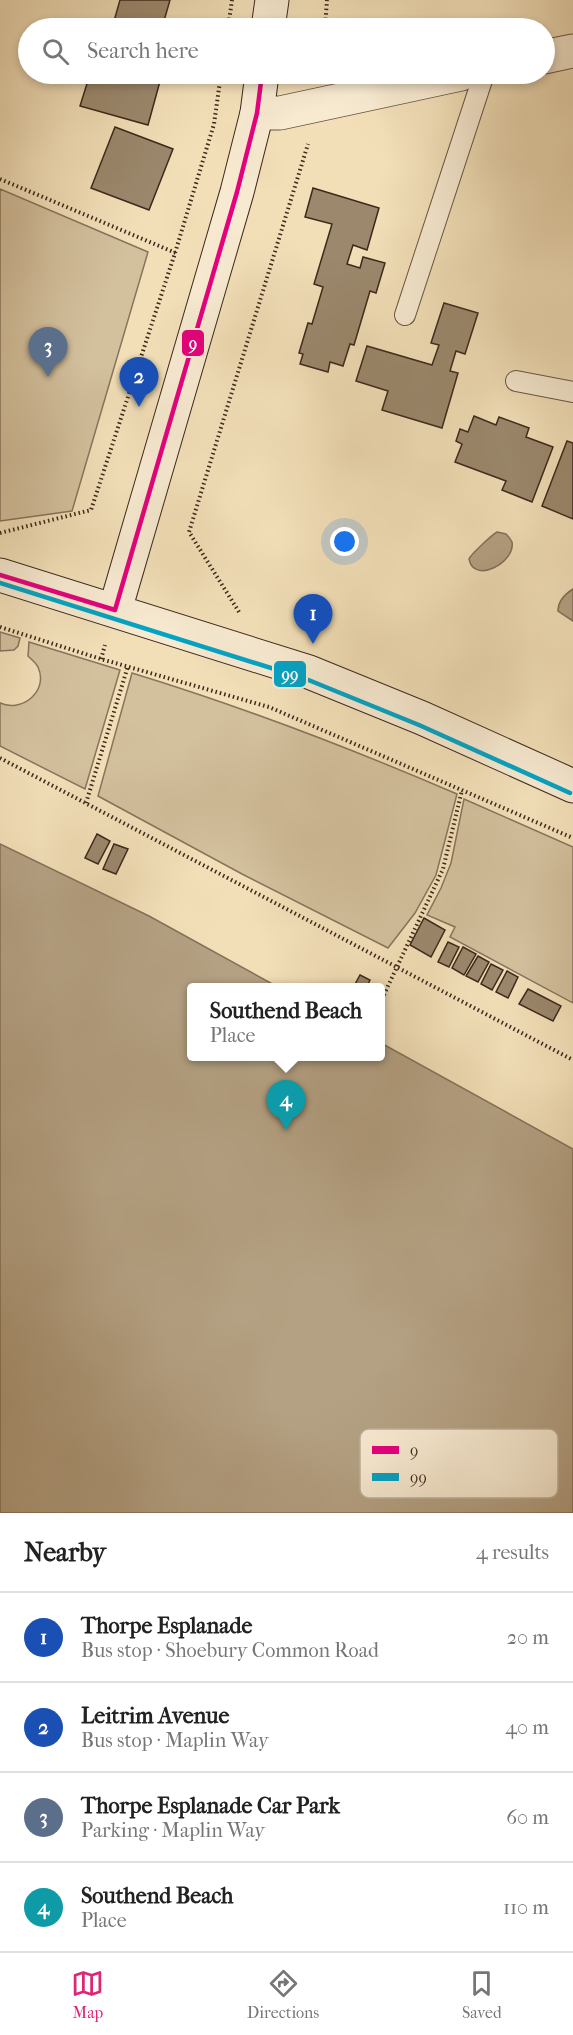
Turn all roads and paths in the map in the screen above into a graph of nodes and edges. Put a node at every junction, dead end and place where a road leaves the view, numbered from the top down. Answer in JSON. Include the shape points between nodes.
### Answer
{"nodes":[{"id":1,"x":232,"y":0,"type":"edge"},
{"id":2,"x":272,"y":0,"type":"edge"},
{"id":3,"x":327,"y":0,"type":"edge"},
{"id":4,"x":229,"y":18,"type":"edge"},
{"id":5,"x":269,"y":18,"type":"edge"},
{"id":6,"x":326,"y":18,"type":"edge"},
{"id":7,"x":573,"y":51,"type":"edge"},
{"id":8,"x":555,"y":55,"type":"edge"},
{"id":9,"x":220,"y":84,"type":"edge"},
{"id":10,"x":261,"y":84,"type":"edge"},
{"id":11,"x":416,"y":84,"type":"edge"},
{"id":12,"x":481,"y":84,"type":"edge"},
{"id":13,"x":320,"y":105,"type":"junction"},
{"id":14,"x":257,"y":112,"type":"junction"},
{"id":15,"x":0,"y":179,"type":"edge"},
{"id":16,"x":176,"y":253,"type":"junction"},
{"id":17,"x":215,"y":269,"type":"junction"},
{"id":18,"x":405,"y":315,"type":"dead end"},
{"id":19,"x":516,"y":381,"type":"dead end"},
{"id":20,"x":573,"y":392,"type":"edge"},
{"id":21,"x":0,"y":533,"type":"edge"},
{"id":22,"x":0,"y":575,"type":"edge"},
{"id":23,"x":115,"y":610,"type":"junction"},
{"id":24,"x":245,"y":621,"type":"dead end"},
{"id":25,"x":0,"y":627,"type":"edge"},
{"id":26,"x":128,"y":666,"type":"junction"},
{"id":27,"x":0,"y":758,"type":"edge"},
{"id":28,"x":573,"y":786,"type":"edge"},
{"id":29,"x":462,"y":790,"type":"junction"},
{"id":30,"x":86,"y":803,"type":"junction"},
{"id":31,"x":573,"y":838,"type":"edge"},
{"id":32,"x":397,"y":967,"type":"junction"},
{"id":33,"x":385,"y":994,"type":"edge"},
{"id":34,"x":573,"y":1060,"type":"edge"}],
"edges":[{"from":1,"to":4,"type":"path"},
{"from":2,"to":5,"type":"street"},
{"from":3,"to":6,"type":"path"},
{"from":7,"to":8,"type":"street"},
{"from":9,"to":16,"type":"path","via":[[214,124]]},
{"from":10,"to":14,"type":"street"},
{"from":11,"to":13,"type":"street"},
{"from":12,"to":18,"type":"lane"},
{"from":13,"to":14,"type":"street","via":[[273,114]]},
{"from":13,"to":24,"type":"path","via":[[189,532]]},
{"from":14,"to":17,"type":"street"},
{"from":15,"to":16,"type":"path"},
{"from":16,"to":17,"type":"path"},
{"from":16,"to":21,"type":"path","via":[[91,510]]},
{"from":17,"to":23,"type":"street"},
{"from":19,"to":20,"type":"lane"},
{"from":22,"to":23,"type":"street"},
{"from":23,"to":28,"type":"street","via":[[318,675]]},
{"from":25,"to":26,"type":"path"},
{"from":26,"to":29,"type":"path","via":[[269,707]]},
{"from":26,"to":30,"type":"path"},
{"from":27,"to":30,"type":"path"},
{"from":29,"to":31,"type":"path"},
{"from":29,"to":32,"type":"path","via":[[443,869]]},
{"from":30,"to":32,"type":"path"},
{"from":32,"to":33,"type":"path"},
{"from":32,"to":34,"type":"path"}]}
